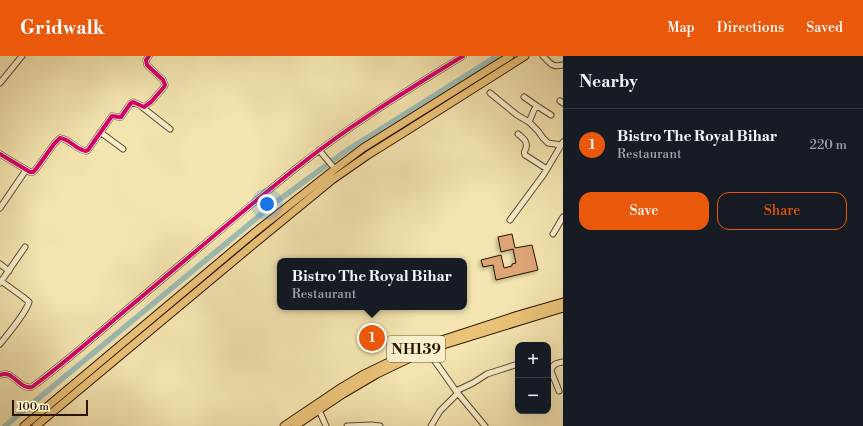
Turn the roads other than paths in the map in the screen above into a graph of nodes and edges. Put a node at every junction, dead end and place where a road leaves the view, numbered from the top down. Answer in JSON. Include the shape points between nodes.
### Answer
{"nodes":[{"id":1,"x":22,"y":56,"type":"edge"},
{"id":2,"x":149,"y":56,"type":"edge"},
{"id":3,"x":463,"y":56,"type":"edge"},
{"id":4,"x":510,"y":56,"type":"edge"},
{"id":5,"x":525,"y":56,"type":"edge"},
{"id":6,"x":543,"y":56,"type":"edge"},
{"id":7,"x":563,"y":65,"type":"edge"},
{"id":8,"x":0,"y":83,"type":"edge"},
{"id":9,"x":490,"y":93,"type":"dead end"},
{"id":10,"x":524,"y":97,"type":"dead end"},
{"id":11,"x":537,"y":106,"type":"junction"},
{"id":12,"x":142,"y":107,"type":"junction"},
{"id":13,"x":551,"y":115,"type":"dead end"},
{"id":14,"x":529,"y":122,"type":"junction"},
{"id":15,"x":170,"y":128,"type":"dead end"},
{"id":16,"x":100,"y":132,"type":"junction"},
{"id":17,"x":518,"y":134,"type":"dead end"},
{"id":18,"x":562,"y":144,"type":"edge"},
{"id":19,"x":123,"y":149,"type":"dead end"},
{"id":20,"x":320,"y":152,"type":"junction"},
{"id":21,"x":0,"y":154,"type":"edge"},
{"id":22,"x":333,"y":167,"type":"junction"},
{"id":23,"x":547,"y":169,"type":"junction"},
{"id":24,"x":26,"y":170,"type":"junction"},
{"id":25,"x":0,"y":208,"type":"edge"},
{"id":26,"x":563,"y":218,"type":"edge"},
{"id":27,"x":510,"y":220,"type":"dead end"},
{"id":28,"x":553,"y":234,"type":"dead end"},
{"id":29,"x":25,"y":247,"type":"dead end"},
{"id":30,"x":0,"y":264,"type":"edge"},
{"id":31,"x":9,"y":271,"type":"junction"},
{"id":32,"x":1,"y":282,"type":"edge"},
{"id":33,"x":563,"y":302,"type":"edge"},
{"id":34,"x":563,"y":308,"type":"edge"},
{"id":35,"x":0,"y":344,"type":"edge"},
{"id":36,"x":427,"y":350,"type":"junction"},
{"id":37,"x":563,"y":362,"type":"edge"},
{"id":38,"x":515,"y":365,"type":"edge"},
{"id":39,"x":551,"y":365,"type":"edge"},
{"id":40,"x":551,"y":371,"type":"edge"},
{"id":41,"x":1,"y":373,"type":"edge"},
{"id":42,"x":558,"y":391,"type":"dead end"},
{"id":43,"x":457,"y":392,"type":"junction"},
{"id":44,"x":319,"y":410,"type":"junction"},
{"id":45,"x":24,"y":426,"type":"edge"},
{"id":46,"x":36,"y":426,"type":"edge"},
{"id":47,"x":284,"y":426,"type":"edge"},
{"id":48,"x":295,"y":426,"type":"edge"},
{"id":49,"x":326,"y":426,"type":"edge"},
{"id":50,"x":347,"y":426,"type":"edge"},
{"id":51,"x":380,"y":426,"type":"edge"},
{"id":52,"x":431,"y":426,"type":"edge"},
{"id":53,"x":485,"y":426,"type":"edge"}],
"edges":[{"from":1,"to":8,"type":"street"},
{"from":2,"to":12,"type":"street","via":[[146,60],[147,66],[165,82],[165,85],[151,102]]},
{"from":3,"to":20,"type":"street","via":[[353,126]]},
{"from":4,"to":22,"type":"highway"},
{"from":5,"to":46,"type":"highway","via":[[332,180]]},
{"from":6,"to":7,"type":"street","via":[[553,66]]},
{"from":9,"to":14,"type":"street"},
{"from":10,"to":11,"type":"street"},
{"from":11,"to":13,"type":"street"},
{"from":11,"to":14,"type":"street"},
{"from":12,"to":15,"type":"street"},
{"from":12,"to":16,"type":"street","via":[[132,102],[121,117],[112,116]]},
{"from":14,"to":18,"type":"street","via":[[548,143]]},
{"from":16,"to":19,"type":"street"},
{"from":16,"to":24,"type":"street","via":[[86,151],[60,138],[33,172]]},
{"from":17,"to":23,"type":"street","via":[[527,143],[525,155]]},
{"from":18,"to":23,"type":"street"},
{"from":20,"to":22,"type":"street"},
{"from":20,"to":41,"type":"street","via":[[241,213],[36,384],[29,388],[8,374]]},
{"from":21,"to":24,"type":"street"},
{"from":22,"to":45,"type":"highway"},
{"from":23,"to":27,"type":"street"},
{"from":24,"to":25,"type":"street"},
{"from":26,"to":28,"type":"street"},
{"from":29,"to":31,"type":"street"},
{"from":30,"to":31,"type":"street"},
{"from":31,"to":32,"type":"street"},
{"from":32,"to":35,"type":"street","via":[[29,302]]},
{"from":33,"to":47,"type":"highway","number":"NH139","via":[[518,314],[420,347],[362,375]]},
{"from":34,"to":36,"type":"highway","number":"NH139"},
{"from":36,"to":43,"type":"street"},
{"from":36,"to":44,"type":"highway","number":"NH139","via":[[377,374]]},
{"from":37,"to":39,"type":"street"},
{"from":38,"to":43,"type":"street","via":[[487,374]]},
{"from":40,"to":42,"type":"street"},
{"from":43,"to":52,"type":"street"},
{"from":43,"to":53,"type":"street"},
{"from":44,"to":48,"type":"highway","number":"NH139"},
{"from":44,"to":49,"type":"street"},
{"from":50,"to":51,"type":"street"}]}
